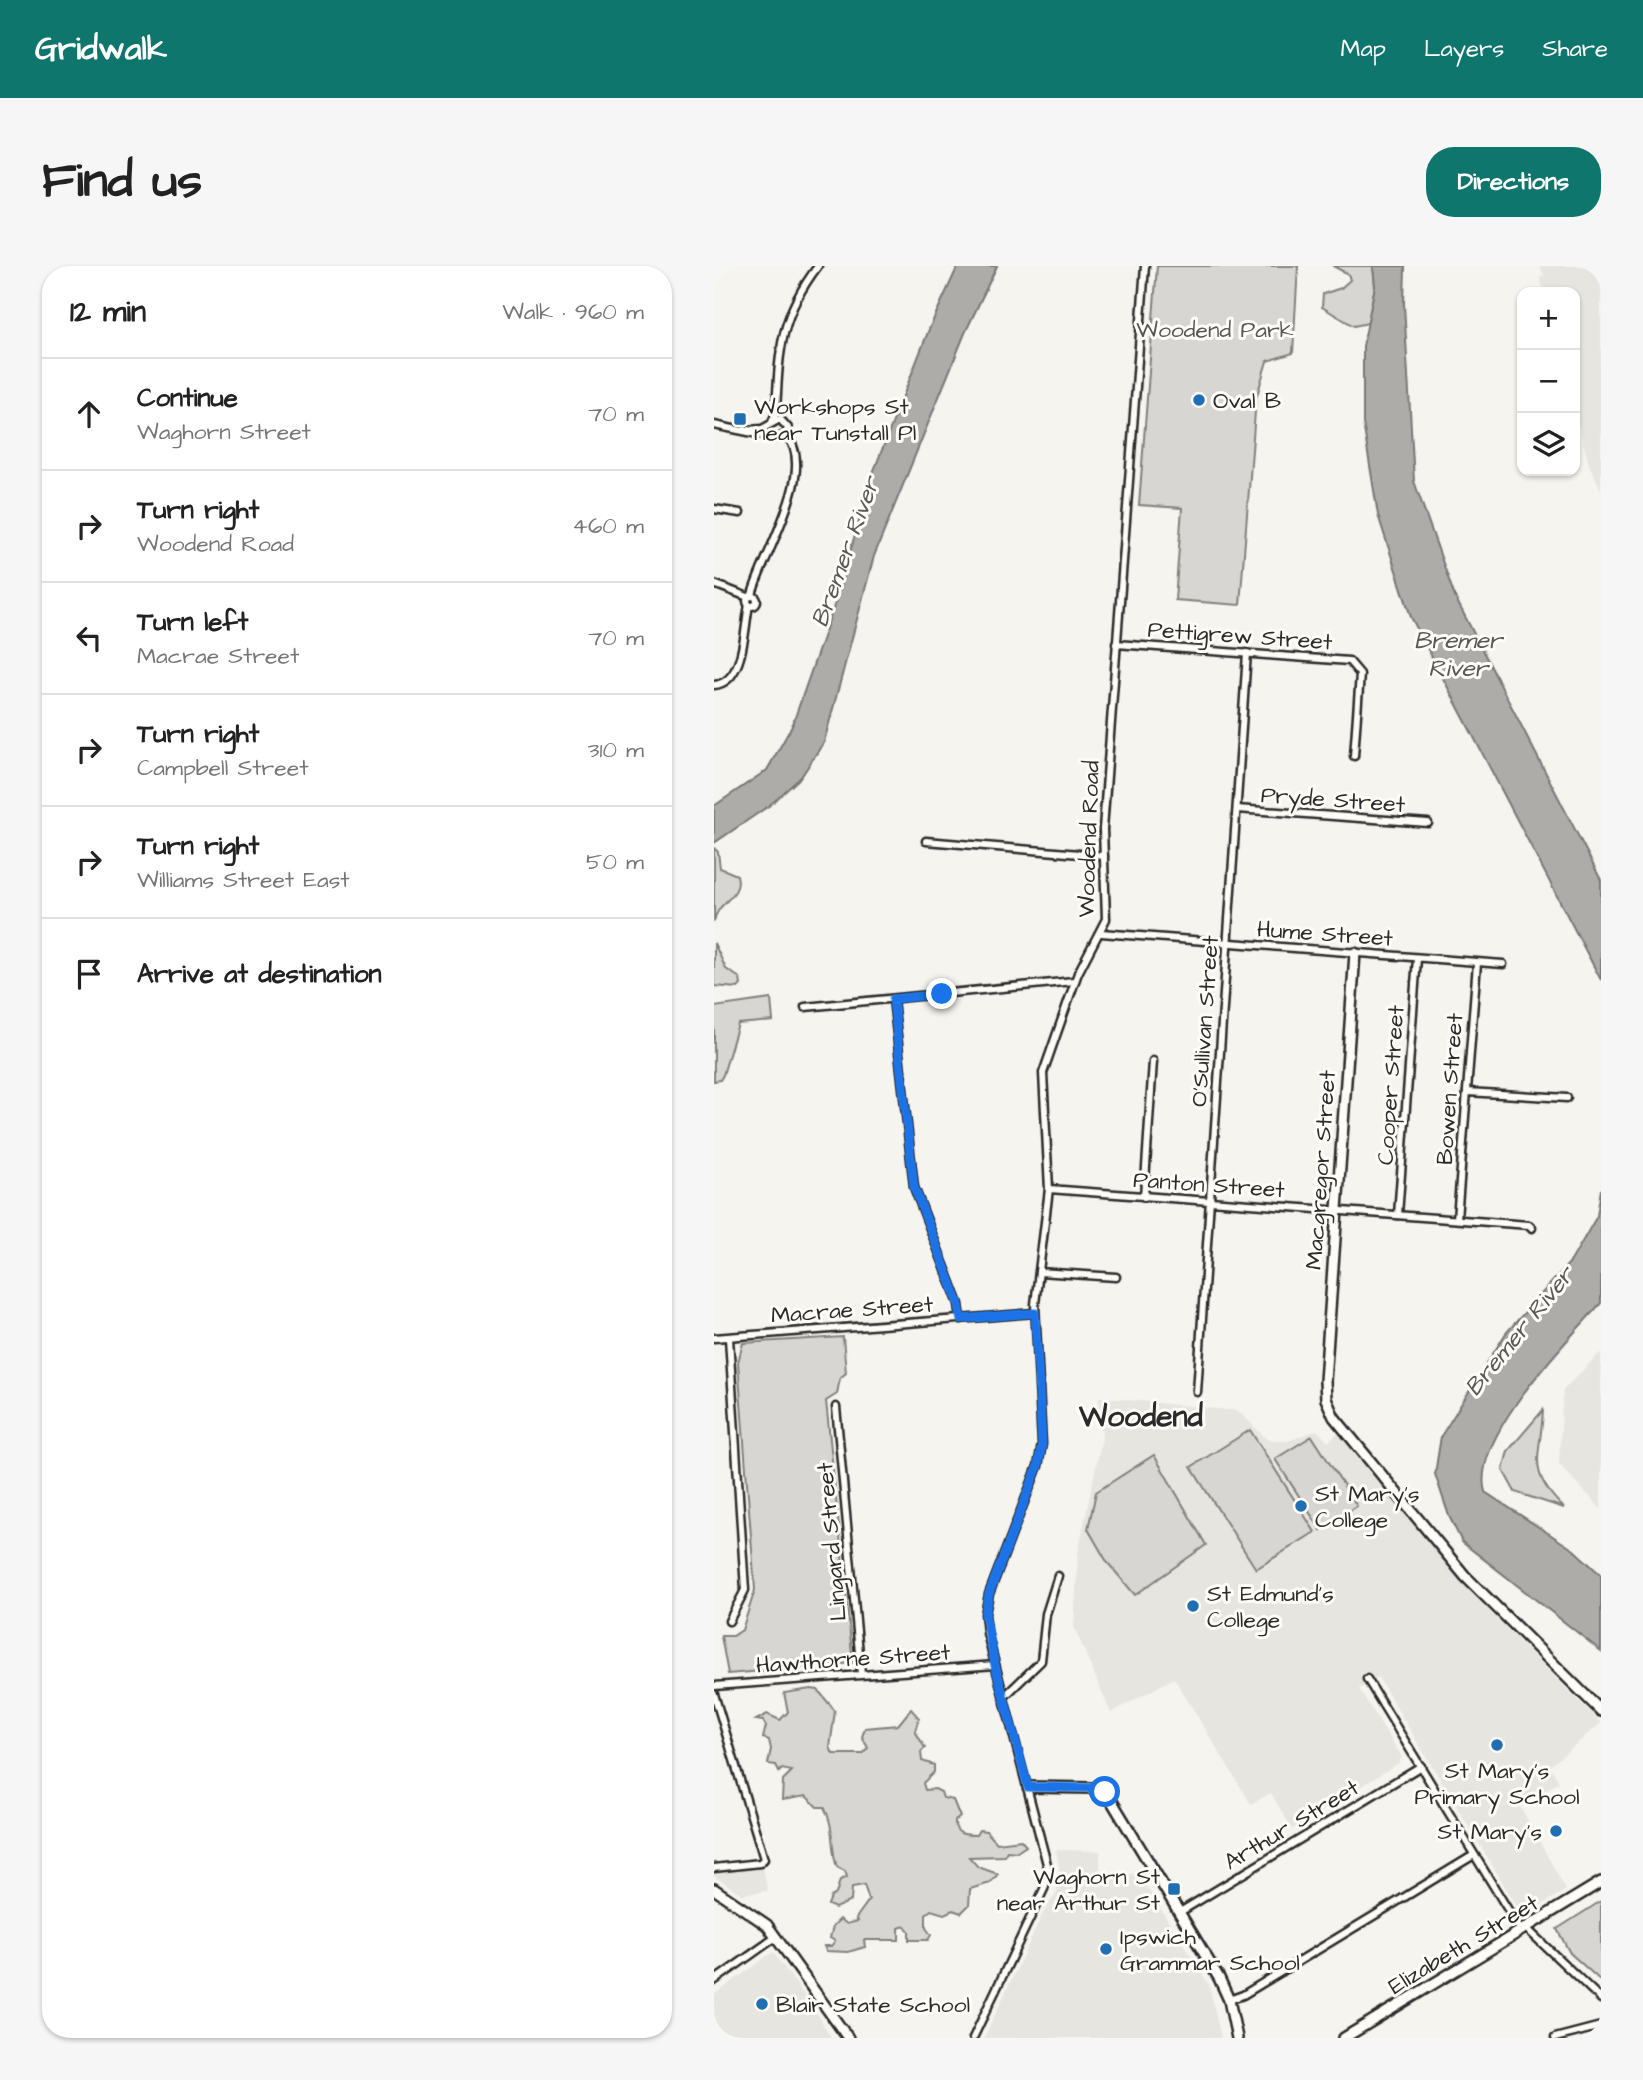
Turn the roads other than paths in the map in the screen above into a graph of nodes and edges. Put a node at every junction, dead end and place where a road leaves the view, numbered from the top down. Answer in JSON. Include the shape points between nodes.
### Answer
{"nodes":[{"id":1,"x":818,"y":266,"type":"edge"},
{"id":2,"x":1145,"y":266,"type":"edge"},
{"id":3,"x":776,"y":401,"type":"junction"},
{"id":4,"x":783,"y":420,"type":"junction"},
{"id":5,"x":771,"y":423,"type":"junction"},
{"id":6,"x":714,"y":425,"type":"edge"},
{"id":7,"x":744,"y":430,"type":"junction"},
{"id":8,"x":786,"y":435,"type":"junction"},
{"id":9,"x":777,"y":438,"type":"junction"},
{"id":10,"x":714,"y":509,"type":"edge"},
{"id":11,"x":740,"y":513,"type":"dead end"},
{"id":12,"x":714,"y":584,"type":"edge"},
{"id":13,"x":750,"y":596,"type":"junction"},
{"id":14,"x":1116,"y":644,"type":"junction"},
{"id":15,"x":1247,"y":653,"type":"junction"},
{"id":16,"x":714,"y":685,"type":"edge"},
{"id":17,"x":1354,"y":756,"type":"dead end"},
{"id":18,"x":1237,"y":809,"type":"junction"},
{"id":19,"x":1427,"y":823,"type":"dead end"},
{"id":20,"x":926,"y":841,"type":"dead end"},
{"id":21,"x":1104,"y":856,"type":"junction"},
{"id":22,"x":1101,"y":933,"type":"junction"},
{"id":23,"x":1226,"y":943,"type":"junction"},
{"id":24,"x":1355,"y":953,"type":"junction"},
{"id":25,"x":1417,"y":958,"type":"junction"},
{"id":26,"x":1476,"y":963,"type":"junction"},
{"id":27,"x":1503,"y":964,"type":"dead end"},
{"id":28,"x":1074,"y":981,"type":"junction"},
{"id":29,"x":893,"y":999,"type":"junction"},
{"id":30,"x":805,"y":1007,"type":"dead end"},
{"id":31,"x":1153,"y":1061,"type":"dead end"},
{"id":32,"x":1467,"y":1092,"type":"junction"},
{"id":33,"x":1567,"y":1098,"type":"dead end"},
{"id":34,"x":1049,"y":1189,"type":"junction"},
{"id":35,"x":1144,"y":1197,"type":"junction"},
{"id":36,"x":1209,"y":1202,"type":"junction"},
{"id":37,"x":1337,"y":1211,"type":"junction"},
{"id":38,"x":1398,"y":1214,"type":"junction"},
{"id":39,"x":1457,"y":1219,"type":"junction"},
{"id":40,"x":1532,"y":1228,"type":"dead end"},
{"id":41,"x":1039,"y":1272,"type":"junction"},
{"id":42,"x":1116,"y":1278,"type":"dead end"},
{"id":43,"x":1035,"y":1313,"type":"junction"},
{"id":44,"x":961,"y":1319,"type":"junction"},
{"id":45,"x":714,"y":1338,"type":"edge"},
{"id":46,"x":729,"y":1338,"type":"junction"},
{"id":47,"x":1197,"y":1392,"type":"dead end"},
{"id":48,"x":836,"y":1407,"type":"dead end"},
{"id":49,"x":1058,"y":1576,"type":"dead end"},
{"id":50,"x":729,"y":1621,"type":"dead end"},
{"id":51,"x":995,"y":1665,"type":"junction"},
{"id":52,"x":861,"y":1674,"type":"junction"},
{"id":53,"x":1367,"y":1679,"type":"dead end"},
{"id":54,"x":714,"y":1686,"type":"edge"},
{"id":55,"x":714,"y":1694,"type":"edge"},
{"id":56,"x":1004,"y":1697,"type":"junction"},
{"id":57,"x":1601,"y":1711,"type":"edge"},
{"id":58,"x":1421,"y":1766,"type":"junction"},
{"id":59,"x":1028,"y":1787,"type":"junction"},
{"id":60,"x":1474,"y":1855,"type":"junction"},
{"id":61,"x":714,"y":1868,"type":"edge"},
{"id":62,"x":1601,"y":1882,"type":"edge"},
{"id":63,"x":714,"y":1889,"type":"edge"},
{"id":64,"x":1180,"y":1912,"type":"junction"},
{"id":65,"x":1523,"y":1929,"type":"junction"},
{"id":66,"x":776,"y":1937,"type":"junction"},
{"id":67,"x":714,"y":1981,"type":"edge"},
{"id":68,"x":1601,"y":1999,"type":"edge"},
{"id":69,"x":1229,"y":2000,"type":"junction"},
{"id":70,"x":1601,"y":2026,"type":"edge"},
{"id":71,"x":848,"y":2038,"type":"edge"},
{"id":72,"x":973,"y":2038,"type":"edge"},
{"id":73,"x":1237,"y":2038,"type":"edge"},
{"id":74,"x":1344,"y":2038,"type":"edge"},
{"id":75,"x":1555,"y":2038,"type":"edge"}],
"edges":[{"from":1,"to":3,"type":"street","via":[[784,325]]},
{"from":2,"to":14,"type":"street","name":"Woodend Road"},
{"from":3,"to":4,"type":"street"},
{"from":3,"to":5,"type":"street"},
{"from":4,"to":5,"type":"street"},
{"from":4,"to":8,"type":"street"},
{"from":5,"to":7,"type":"street","via":[[762,429]]},
{"from":5,"to":9,"type":"street","via":[[769,432]]},
{"from":6,"to":7,"type":"street"},
{"from":7,"to":9,"type":"street"},
{"from":8,"to":9,"type":"street"},
{"from":8,"to":13,"type":"street","via":[[794,449],[794,487]]},
{"from":10,"to":11,"type":"street"},
{"from":12,"to":13,"type":"street"},
{"from":13,"to":16,"type":"street","via":[[740,659],[726,681]]},
{"from":14,"to":15,"type":"street","name":"Pettigrew Street"},
{"from":14,"to":21,"type":"street","name":"Woodend Road"},
{"from":15,"to":17,"type":"street","name":"Pettigrew Street","via":[[1349,661],[1359,669]]},
{"from":15,"to":18,"type":"street","name":"O'Sullivan Street"},
{"from":18,"to":19,"type":"street","name":"Pryde Street"},
{"from":18,"to":23,"type":"street","name":"O'Sullivan Street"},
{"from":20,"to":21,"type":"street"},
{"from":21,"to":22,"type":"street","name":"Woodend Road","via":[[1107,904]]},
{"from":22,"to":23,"type":"street","name":"Hume Street"},
{"from":22,"to":28,"type":"street","name":"Woodend Road"},
{"from":23,"to":24,"type":"street","name":"Hume Street"},
{"from":23,"to":36,"type":"street","name":"O'Sullivan Street"},
{"from":24,"to":25,"type":"street","name":"Hume Street"},
{"from":24,"to":37,"type":"street","name":"Macgregor Street"},
{"from":25,"to":26,"type":"street","name":"Hume Street"},
{"from":25,"to":38,"type":"street","name":"Cooper Street"},
{"from":26,"to":27,"type":"street","name":"Hume Street"},
{"from":26,"to":32,"type":"street","name":"Bowen Street"},
{"from":28,"to":29,"type":"street"},
{"from":28,"to":34,"type":"street","name":"Woodend Road","via":[[1043,1073]]},
{"from":29,"to":30,"type":"street"},
{"from":29,"to":44,"type":"street","via":[[914,1187]]},
{"from":31,"to":35,"type":"street"},
{"from":32,"to":33,"type":"street"},
{"from":32,"to":39,"type":"street","name":"Bowen Street"},
{"from":34,"to":35,"type":"street","name":"Panton Street"},
{"from":34,"to":41,"type":"street","name":"Woodend Road"},
{"from":35,"to":36,"type":"street","name":"Panton Street"},
{"from":36,"to":37,"type":"street","name":"Panton Street"},
{"from":36,"to":47,"type":"street","name":"O'Sullivan Street"},
{"from":37,"to":38,"type":"street","name":"Panton Street"},
{"from":37,"to":57,"type":"street","name":"Macgregor Street","via":[[1324,1389],[1334,1417],[1437,1545]]},
{"from":38,"to":39,"type":"street","name":"Panton Street"},
{"from":39,"to":40,"type":"street","name":"Panton Street"},
{"from":41,"to":42,"type":"street"},
{"from":41,"to":43,"type":"street","name":"Woodend Road"},
{"from":43,"to":44,"type":"street","name":"Macrae Street"},
{"from":43,"to":51,"type":"street","name":"Woodend Road","via":[[1042,1444],[987,1602],[986,1624]]},
{"from":44,"to":46,"type":"street","name":"Macrae Street","via":[[746,1333]]},
{"from":45,"to":46,"type":"street","name":"Macrae Street"},
{"from":46,"to":50,"type":"street","via":[[745,1590]]},
{"from":48,"to":52,"type":"street","name":"Lingard Street"},
{"from":49,"to":56,"type":"street","via":[[1046,1614],[1041,1661]]},
{"from":51,"to":52,"type":"street","name":"Hawthorne Street"},
{"from":51,"to":56,"type":"street","name":"Woodend Road"},
{"from":52,"to":54,"type":"street","name":"Hawthorne Street"},
{"from":53,"to":58,"type":"street"},
{"from":55,"to":61,"type":"street","via":[[763,1861]]},
{"from":56,"to":59,"type":"street","name":"Woodend Road"},
{"from":58,"to":60,"type":"street"},
{"from":58,"to":64,"type":"street","name":"Arthur Street"},
{"from":59,"to":64,"type":"street","via":[[1105,1792]]},
{"from":59,"to":72,"type":"street","name":"Woodend Road","via":[[1049,1875]]},
{"from":60,"to":65,"type":"street"},
{"from":60,"to":69,"type":"street"},
{"from":62,"to":65,"type":"street","name":"Elizabeth Street"},
{"from":63,"to":66,"type":"street","via":[[764,1923]]},
{"from":64,"to":69,"type":"street"},
{"from":65,"to":68,"type":"street"},
{"from":65,"to":74,"type":"street","name":"Elizabeth Street"},
{"from":66,"to":67,"type":"street"},
{"from":66,"to":71,"type":"street"},
{"from":69,"to":73,"type":"street"},
{"from":70,"to":75,"type":"street"}]}
